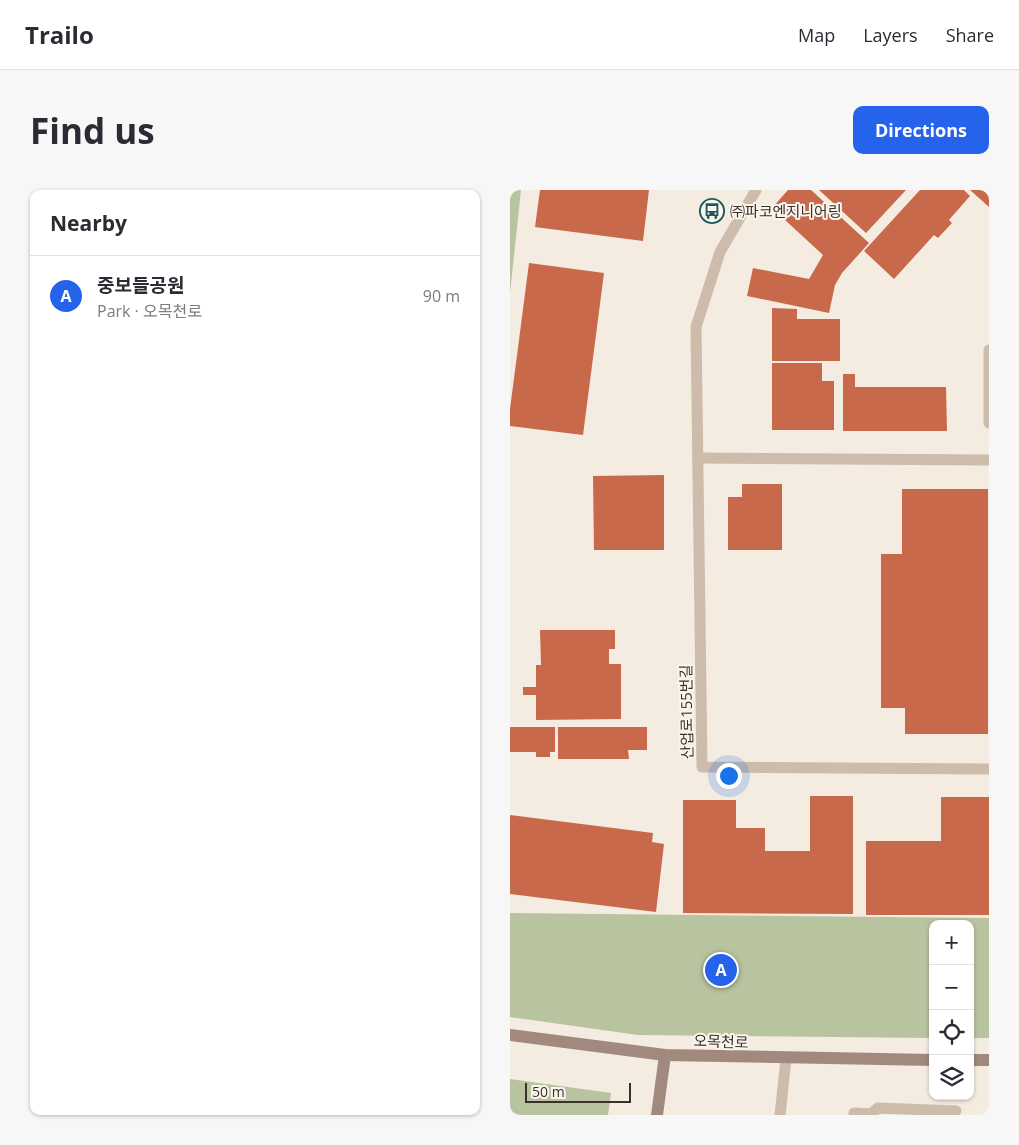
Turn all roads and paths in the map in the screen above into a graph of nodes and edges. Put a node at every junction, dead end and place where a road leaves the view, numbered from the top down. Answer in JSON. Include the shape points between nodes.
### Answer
{"nodes":[{"id":1,"x":756,"y":190,"type":"edge"},
{"id":2,"x":989,"y":350,"type":"edge"},
{"id":3,"x":989,"y":423,"type":"edge"},
{"id":4,"x":698,"y":458,"type":"junction"},
{"id":5,"x":989,"y":460,"type":"edge"},
{"id":6,"x":989,"y":769,"type":"edge"},
{"id":7,"x":510,"y":1035,"type":"edge"},
{"id":8,"x":665,"y":1056,"type":"junction"},
{"id":9,"x":786,"y":1059,"type":"junction"},
{"id":10,"x":929,"y":1060,"type":"edge"},
{"id":11,"x":974,"y":1060,"type":"edge"},
{"id":12,"x":989,"y":1060,"type":"edge"},
{"id":13,"x":956,"y":1111,"type":"dead end"},
{"id":14,"x":657,"y":1115,"type":"edge"},
{"id":15,"x":780,"y":1115,"type":"edge"},
{"id":16,"x":854,"y":1115,"type":"edge"}],
"edges":[{"from":1,"to":4,"type":"street","name":"산업로155번길","via":[[720,252],[696,327]]},
{"from":2,"to":3,"type":"street"},
{"from":4,"to":5,"type":"street"},
{"from":4,"to":6,"type":"street","name":"산업로155번길","via":[[702,767]]},
{"from":7,"to":8,"type":"street","name":"오목천로"},
{"from":8,"to":9,"type":"street","name":"오목천로"},
{"from":8,"to":14,"type":"street"},
{"from":9,"to":10,"type":"street","name":"오목천로"},
{"from":9,"to":15,"type":"street"},
{"from":11,"to":12,"type":"street"},
{"from":13,"to":16,"type":"street","via":[[878,1108],[870,1114]]}]}
